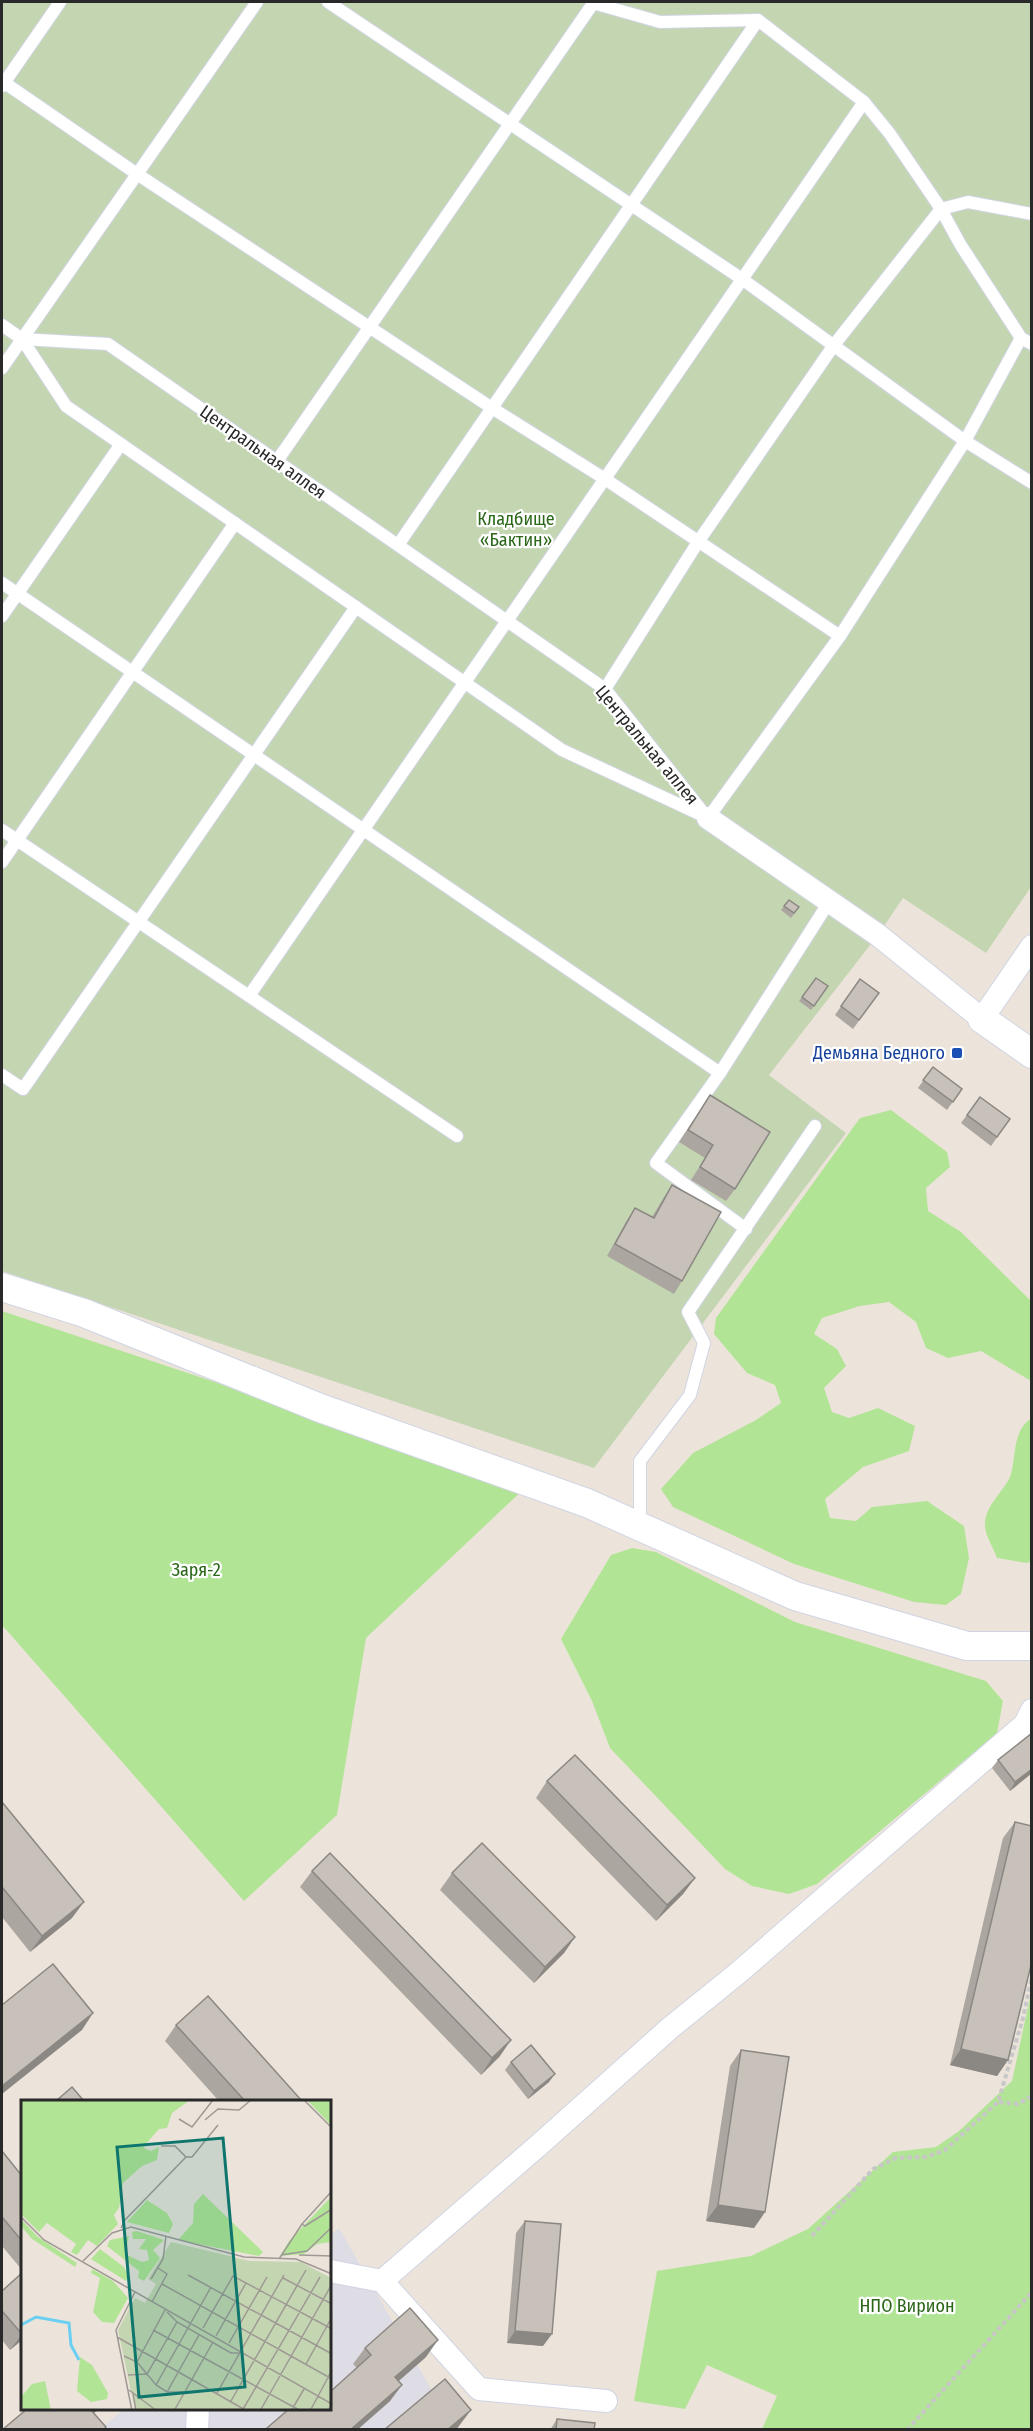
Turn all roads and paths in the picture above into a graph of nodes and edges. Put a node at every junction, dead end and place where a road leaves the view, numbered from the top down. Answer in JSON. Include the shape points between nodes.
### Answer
{"nodes":[{"id":1,"x":60,"y":2,"type":"edge"},
{"id":2,"x":257,"y":2,"type":"edge"},
{"id":3,"x":328,"y":2,"type":"edge"},
{"id":4,"x":593,"y":2,"type":"edge"},
{"id":5,"x":758,"y":20,"type":"junction"},
{"id":6,"x":2,"y":83,"type":"edge"},
{"id":7,"x":864,"y":102,"type":"junction"},
{"id":8,"x":509,"y":125,"type":"junction"},
{"id":9,"x":137,"y":174,"type":"junction"},
{"id":10,"x":630,"y":206,"type":"junction"},
{"id":11,"x":941,"y":209,"type":"junction"},
{"id":12,"x":1032,"y":214,"type":"edge"},
{"id":13,"x":742,"y":279,"type":"junction"},
{"id":14,"x":2,"y":325,"type":"edge"},
{"id":15,"x":370,"y":327,"type":"junction"},
{"id":16,"x":22,"y":339,"type":"junction"},
{"id":17,"x":1026,"y":341,"type":"edge"},
{"id":18,"x":834,"y":345,"type":"junction"},
{"id":19,"x":2,"y":368,"type":"edge"},
{"id":20,"x":492,"y":408,"type":"junction"},
{"id":21,"x":965,"y":441,"type":"junction"},
{"id":22,"x":121,"y":444,"type":"junction"},
{"id":23,"x":277,"y":461,"type":"junction"},
{"id":24,"x":604,"y":479,"type":"junction"},
{"id":25,"x":1032,"y":483,"type":"edge"},
{"id":26,"x":235,"y":523,"type":"junction"},
{"id":27,"x":698,"y":542,"type":"junction"},
{"id":28,"x":398,"y":545,"type":"junction"},
{"id":29,"x":2,"y":583,"type":"edge"},
{"id":30,"x":17,"y":593,"type":"junction"},
{"id":31,"x":356,"y":607,"type":"junction"},
{"id":32,"x":2,"y":615,"type":"edge"},
{"id":33,"x":507,"y":621,"type":"junction"},
{"id":34,"x":840,"y":636,"type":"junction"},
{"id":35,"x":132,"y":672,"type":"junction"},
{"id":36,"x":465,"y":682,"type":"junction"},
{"id":37,"x":605,"y":689,"type":"junction"},
{"id":38,"x":254,"y":755,"type":"junction"},
{"id":39,"x":708,"y":818,"type":"junction"},
{"id":40,"x":2,"y":830,"type":"edge"},
{"id":41,"x":363,"y":830,"type":"junction"},
{"id":42,"x":17,"y":840,"type":"junction"},
{"id":43,"x":2,"y":862,"type":"edge"},
{"id":44,"x":829,"y":902,"type":"junction"},
{"id":45,"x":140,"y":923,"type":"junction"},
{"id":46,"x":1032,"y":946,"type":"edge"},
{"id":47,"x":249,"y":996,"type":"junction"},
{"id":48,"x":982,"y":1019,"type":"junction"},
{"id":49,"x":1032,"y":1054,"type":"edge"},
{"id":50,"x":720,"y":1073,"type":"junction"},
{"id":51,"x":2,"y":1075,"type":"edge"},
{"id":52,"x":815,"y":1126,"type":"dead end"},
{"id":53,"x":457,"y":1136,"type":"dead end"},
{"id":54,"x":746,"y":1229,"type":"junction"},
{"id":55,"x":2,"y":1287,"type":"edge"},
{"id":56,"x":640,"y":1527,"type":"junction"},
{"id":57,"x":1032,"y":1646,"type":"edge"},
{"id":58,"x":1032,"y":1710,"type":"edge"},
{"id":59,"x":1032,"y":1976,"type":"edge"},
{"id":60,"x":1032,"y":2096,"type":"edge"},
{"id":61,"x":998,"y":2102,"type":"junction"},
{"id":62,"x":812,"y":2236,"type":"dead end"},
{"id":63,"x":332,"y":2271,"type":"edge"},
{"id":64,"x":382,"y":2281,"type":"junction"},
{"id":65,"x":1032,"y":2292,"type":"edge"},
{"id":66,"x":606,"y":2401,"type":"dead end"},
{"id":67,"x":198,"y":2410,"type":"edge"},
{"id":68,"x":197,"y":2430,"type":"edge"},
{"id":69,"x":907,"y":2430,"type":"edge"}],
"edges":[{"from":1,"to":6,"type":"lane"},
{"from":2,"to":9,"type":"lane"},
{"from":3,"to":8,"type":"lane"},
{"from":4,"to":5,"type":"lane","via":[[660,22]]},
{"from":4,"to":8,"type":"lane"},
{"from":5,"to":7,"type":"lane"},
{"from":5,"to":10,"type":"lane"},
{"from":6,"to":9,"type":"lane"},
{"from":7,"to":11,"type":"lane"},
{"from":7,"to":13,"type":"lane"},
{"from":8,"to":10,"type":"lane"},
{"from":8,"to":15,"type":"lane"},
{"from":9,"to":15,"type":"lane"},
{"from":9,"to":16,"type":"lane"},
{"from":10,"to":13,"type":"lane"},
{"from":10,"to":20,"type":"lane"},
{"from":11,"to":12,"type":"lane","via":[[968,202]]},
{"from":11,"to":17,"type":"lane"},
{"from":11,"to":18,"type":"lane"},
{"from":13,"to":18,"type":"lane"},
{"from":13,"to":24,"type":"lane"},
{"from":14,"to":16,"type":"lane","name":"Центральная аллея"},
{"from":15,"to":20,"type":"lane"},
{"from":15,"to":23,"type":"lane"},
{"from":16,"to":19,"type":"lane"},
{"from":16,"to":22,"type":"lane","name":"Центральная аллея","via":[[66,406]]},
{"from":16,"to":23,"type":"lane","name":"Центральная аллея","via":[[108,344]]},
{"from":17,"to":21,"type":"lane"},
{"from":18,"to":21,"type":"lane"},
{"from":18,"to":27,"type":"lane"},
{"from":20,"to":24,"type":"lane"},
{"from":20,"to":28,"type":"lane"},
{"from":21,"to":25,"type":"lane"},
{"from":21,"to":34,"type":"lane"},
{"from":22,"to":26,"type":"lane","name":"Центральная аллея"},
{"from":22,"to":30,"type":"lane"},
{"from":23,"to":28,"type":"lane","name":"Центральная аллея"},
{"from":24,"to":27,"type":"lane"},
{"from":24,"to":33,"type":"lane"},
{"from":26,"to":31,"type":"lane","name":"Центральная аллея"},
{"from":26,"to":35,"type":"lane"},
{"from":27,"to":34,"type":"lane"},
{"from":27,"to":37,"type":"lane"},
{"from":28,"to":33,"type":"lane","name":"Центральная аллея"},
{"from":29,"to":30,"type":"lane"},
{"from":30,"to":32,"type":"lane"},
{"from":30,"to":35,"type":"lane"},
{"from":31,"to":36,"type":"lane","name":"Центральная аллея"},
{"from":31,"to":38,"type":"lane"},
{"from":33,"to":36,"type":"lane"},
{"from":33,"to":37,"type":"lane","name":"Центральная аллея"},
{"from":34,"to":39,"type":"lane"},
{"from":35,"to":38,"type":"lane"},
{"from":35,"to":42,"type":"lane"},
{"from":36,"to":39,"type":"lane","name":"Центральная аллея","via":[[562,750]]},
{"from":36,"to":41,"type":"lane"},
{"from":37,"to":39,"type":"lane","name":"Центральная аллея"},
{"from":38,"to":41,"type":"lane"},
{"from":38,"to":45,"type":"lane"},
{"from":39,"to":44,"type":"street"},
{"from":40,"to":42,"type":"lane"},
{"from":41,"to":47,"type":"lane"},
{"from":41,"to":50,"type":"lane"},
{"from":42,"to":43,"type":"lane"},
{"from":42,"to":45,"type":"lane"},
{"from":44,"to":48,"type":"street","via":[[878,935]]},
{"from":44,"to":50,"type":"lane"},
{"from":45,"to":47,"type":"lane"},
{"from":45,"to":51,"type":"lane","via":[[23,1089]]},
{"from":46,"to":48,"type":"street"},
{"from":47,"to":53,"type":"lane"},
{"from":48,"to":49,"type":"street"},
{"from":50,"to":54,"type":"lane","via":[[656,1163]]},
{"from":52,"to":54,"type":"lane"},
{"from":54,"to":56,"type":"lane","via":[[688,1312],[704,1343],[690,1395],[640,1461]]},
{"from":55,"to":56,"type":"street","via":[[84,1313],[320,1408],[587,1503]]},
{"from":56,"to":57,"type":"street","via":[[795,1596],[967,1646]]},
{"from":58,"to":64,"type":"street","via":[[1016,1732],[669,2028]]},
{"from":59,"to":61,"type":"path"},
{"from":60,"to":61,"type":"path","via":[[1018,2104]]},
{"from":61,"to":62,"type":"path","via":[[945,2150],[926,2157],[896,2158],[873,2169]]},
{"from":63,"to":64,"type":"street"},
{"from":64,"to":66,"type":"street","via":[[479,2389]]},
{"from":65,"to":69,"type":"path"},
{"from":67,"to":68,"type":"street"}]}
